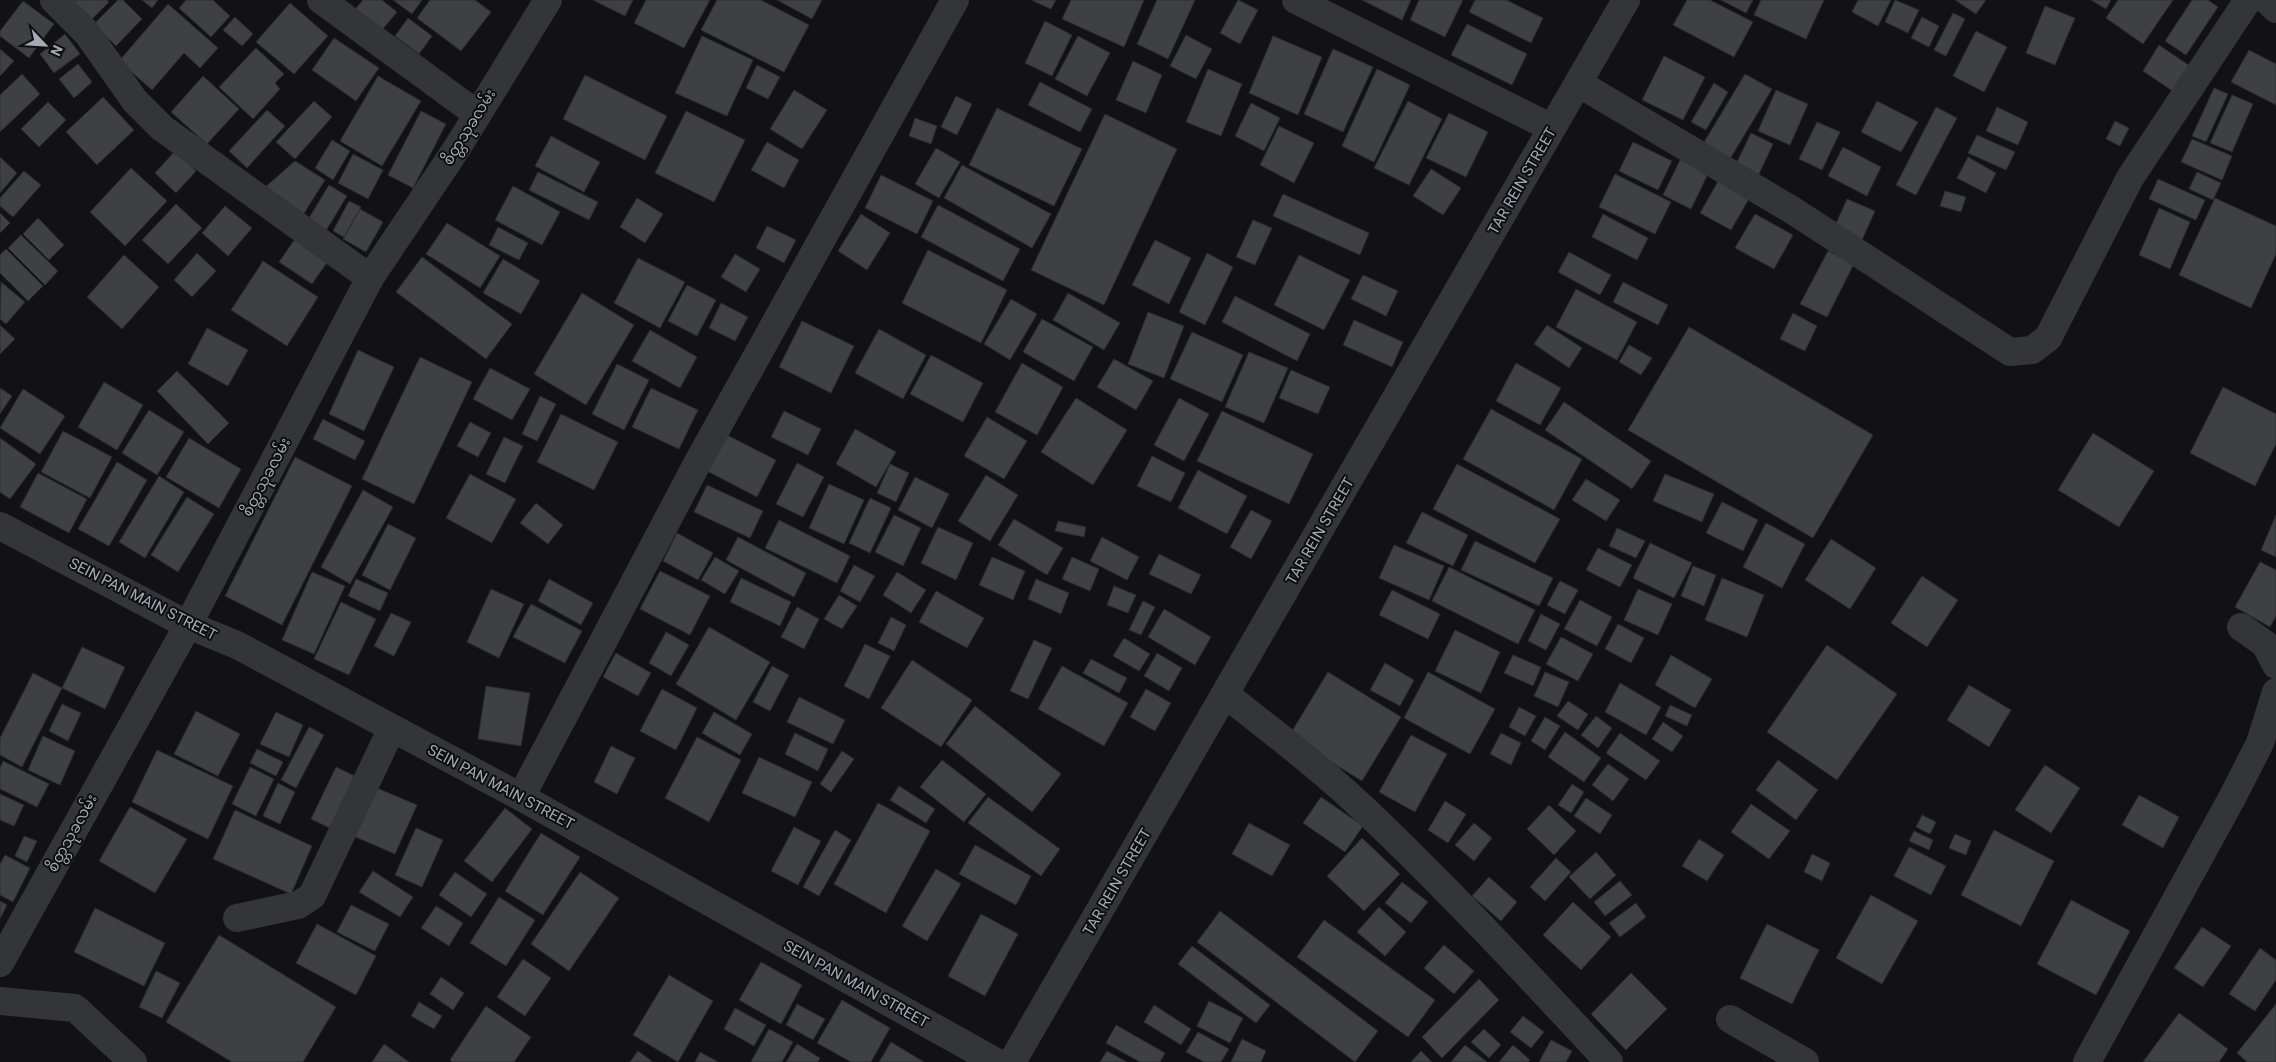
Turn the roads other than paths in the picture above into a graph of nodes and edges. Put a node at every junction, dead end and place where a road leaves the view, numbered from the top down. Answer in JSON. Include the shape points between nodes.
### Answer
{"nodes":[{"id":1,"x":54,"y":0,"type":"edge"},
{"id":2,"x":321,"y":0,"type":"edge"},
{"id":3,"x":548,"y":0,"type":"edge"},
{"id":4,"x":955,"y":0,"type":"edge"},
{"id":5,"x":1296,"y":0,"type":"edge"},
{"id":6,"x":1626,"y":0,"type":"edge"},
{"id":7,"x":2248,"y":0,"type":"edge"},
{"id":8,"x":2267,"y":0,"type":"edge"},
{"id":9,"x":2276,"y":9,"type":"edge"},
{"id":10,"x":1578,"y":83,"type":"junction"},
{"id":11,"x":477,"y":114,"type":"junction"},
{"id":12,"x":1552,"y":128,"type":"junction"},
{"id":13,"x":370,"y":278,"type":"junction"},
{"id":14,"x":0,"y":526,"type":"edge"},
{"id":15,"x":188,"y":625,"type":"junction"},
{"id":16,"x":2241,"y":627,"type":"dead end"},
{"id":17,"x":2276,"y":665,"type":"edge"},
{"id":18,"x":2276,"y":692,"type":"edge"},
{"id":19,"x":1225,"y":694,"type":"junction"},
{"id":20,"x":392,"y":728,"type":"junction"},
{"id":21,"x":521,"y":797,"type":"junction"},
{"id":22,"x":237,"y":918,"type":"dead end"},
{"id":23,"x":0,"y":963,"type":"edge"},
{"id":24,"x":0,"y":1001,"type":"edge"},
{"id":25,"x":1730,"y":1019,"type":"dead end"},
{"id":26,"x":133,"y":1062,"type":"edge"},
{"id":27,"x":996,"y":1062,"type":"edge"},
{"id":28,"x":1012,"y":1062,"type":"edge"},
{"id":29,"x":1609,"y":1062,"type":"edge"},
{"id":30,"x":1805,"y":1062,"type":"edge"},
{"id":31,"x":2087,"y":1062,"type":"edge"}],
"edges":[{"from":1,"to":13,"type":"street","via":[[87,33],[135,101],[162,128]]},
{"from":2,"to":11,"type":"street"},
{"from":3,"to":11,"type":"street","name":"စိတ္တသုခလမ်း"},
{"from":4,"to":21,"type":"street","via":[[699,460]]},
{"from":5,"to":12,"type":"street"},
{"from":6,"to":10,"type":"street","name":"TAR REIN STREET"},
{"from":7,"to":10,"type":"street","via":[[2130,178],[2048,338],[2032,350],[2010,352],[1792,210]]},
{"from":8,"to":9,"type":"street"},
{"from":10,"to":12,"type":"street","name":"TAR REIN STREET"},
{"from":11,"to":13,"type":"street","name":"စိတ္တသုခလမ်း"},
{"from":12,"to":19,"type":"street","name":"TAR REIN STREET"},
{"from":13,"to":15,"type":"street","name":"စိတ္တသုခလမ်း"},
{"from":14,"to":15,"type":"street","name":"SEIN PAN MAIN STREET"},
{"from":15,"to":20,"type":"street","name":"SEIN PAN MAIN STREET","via":[[237,645]]},
{"from":15,"to":23,"type":"street","name":"စိတ္တသုခလမ်း"},
{"from":16,"to":17,"type":"street","via":[[2265,644]]},
{"from":18,"to":31,"type":"street","via":[[2260,743],[2233,796]]},
{"from":19,"to":28,"type":"street","name":"TAR REIN STREET"},
{"from":19,"to":29,"type":"street","via":[[1365,810]]},
{"from":20,"to":21,"type":"street","name":"SEIN PAN MAIN STREET"},
{"from":20,"to":22,"type":"street","via":[[312,896],[298,905]]},
{"from":21,"to":27,"type":"street","name":"SEIN PAN MAIN STREET"},
{"from":24,"to":26,"type":"street","via":[[75,1008]]},
{"from":25,"to":30,"type":"street"}]}
